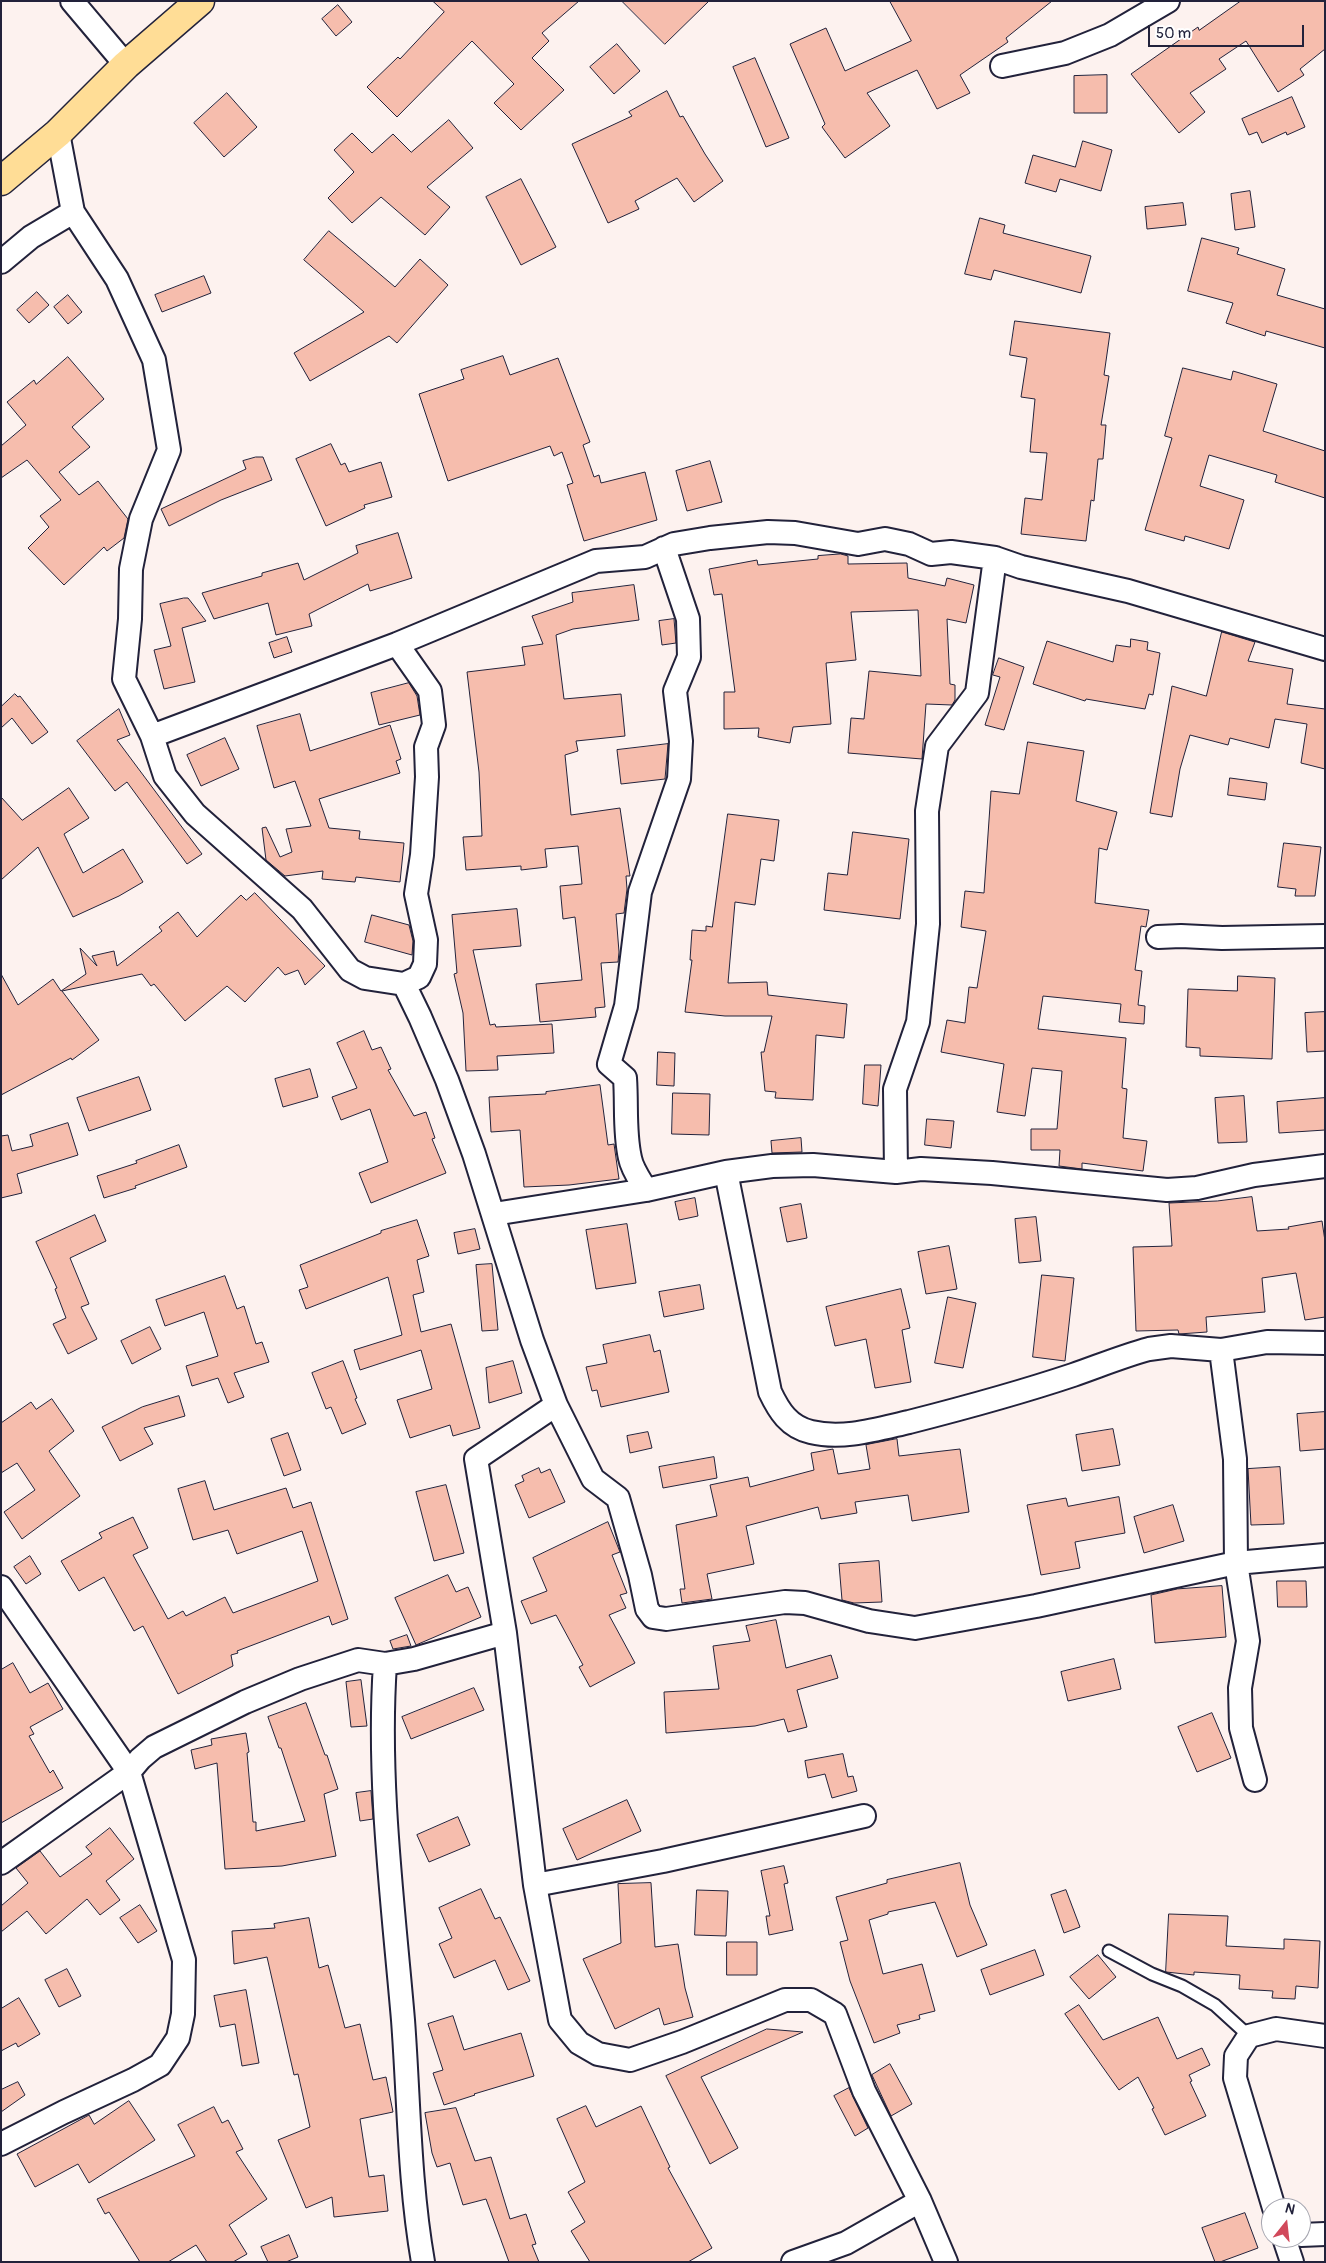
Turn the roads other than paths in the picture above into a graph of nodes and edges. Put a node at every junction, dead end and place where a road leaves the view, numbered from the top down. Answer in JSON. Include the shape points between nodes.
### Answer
{"nodes":[{"id":1,"x":72,"y":1,"type":"edge"},
{"id":2,"x":200,"y":1,"type":"edge"},
{"id":3,"x":1168,"y":1,"type":"edge"},
{"id":4,"x":126,"y":65,"type":"junction"},
{"id":5,"x":1002,"y":66,"type":"dead end"},
{"id":6,"x":58,"y":133,"type":"junction"},
{"id":7,"x":1,"y":181,"type":"edge"},
{"id":8,"x":73,"y":212,"type":"junction"},
{"id":9,"x":1,"y":262,"type":"edge"},
{"id":10,"x":664,"y":548,"type":"junction"},
{"id":11,"x":995,"y":558,"type":"junction"},
{"id":12,"x":397,"y":644,"type":"junction"},
{"id":13,"x":1325,"y":649,"type":"edge"},
{"id":14,"x":152,"y":736,"type":"junction"},
{"id":15,"x":1325,"y":936,"type":"edge"},
{"id":16,"x":1158,"y":937,"type":"dead end"},
{"id":17,"x":404,"y":984,"type":"junction"},
{"id":18,"x":1325,"y":1166,"type":"edge"},
{"id":19,"x":726,"y":1172,"type":"junction"},
{"id":20,"x":896,"y":1172,"type":"junction"},
{"id":21,"x":646,"y":1190,"type":"junction"},
{"id":22,"x":494,"y":1214,"type":"junction"},
{"id":23,"x":1325,"y":1343,"type":"edge"},
{"id":24,"x":1221,"y":1350,"type":"junction"},
{"id":25,"x":556,"y":1405,"type":"junction"},
{"id":26,"x":1325,"y":1556,"type":"edge"},
{"id":27,"x":1236,"y":1563,"type":"junction"},
{"id":28,"x":1,"y":1587,"type":"edge"},
{"id":29,"x":505,"y":1633,"type":"junction"},
{"id":30,"x":385,"y":1664,"type":"junction"},
{"id":31,"x":129,"y":1772,"type":"junction"},
{"id":32,"x":1255,"y":1780,"type":"dead end"},
{"id":33,"x":864,"y":1816,"type":"dead end"},
{"id":34,"x":1,"y":1863,"type":"edge"},
{"id":35,"x":535,"y":1884,"type":"junction"},
{"id":36,"x":1108,"y":1951,"type":"dead end"},
{"id":37,"x":1249,"y":2036,"type":"junction"},
{"id":38,"x":1325,"y":2036,"type":"edge"},
{"id":39,"x":1,"y":2144,"type":"edge"},
{"id":40,"x":1271,"y":2198,"type":"edge"},
{"id":41,"x":920,"y":2201,"type":"junction"},
{"id":42,"x":1325,"y":2234,"type":"edge"},
{"id":43,"x":1311,"y":2235,"type":"edge"},
{"id":44,"x":1287,"y":2248,"type":"edge"},
{"id":45,"x":423,"y":2262,"type":"edge"},
{"id":46,"x":793,"y":2262,"type":"edge"},
{"id":47,"x":946,"y":2262,"type":"edge"},
{"id":48,"x":1292,"y":2262,"type":"edge"}],
"edges":[{"from":1,"to":4,"type":"street"},
{"from":2,"to":4,"type":"main road"},
{"from":3,"to":5,"type":"street","via":[[1110,35],[1065,53]]},
{"from":4,"to":6,"type":"main road"},
{"from":6,"to":7,"type":"main road"},
{"from":6,"to":8,"type":"street"},
{"from":8,"to":9,"type":"street","via":[[31,237]]},
{"from":8,"to":14,"type":"street","via":[[117,279],[154,360],[169,450],[141,519],[133,560],[124,679]]},
{"from":10,"to":11,"type":"street","via":[[710,538],[795,532],[858,544],[884,539],[909,544],[931,554],[951,552]]},
{"from":10,"to":12,"type":"street","via":[[645,557],[596,561]]},
{"from":10,"to":21,"type":"street","via":[[688,619],[689,657],[675,691],[681,741],[679,779],[640,892],[626,1006],[610,1064],[625,1078],[630,1160]]},
{"from":11,"to":13,"type":"street","via":[[1128,591]]},
{"from":11,"to":20,"type":"street","via":[[977,693],[938,746],[927,811],[928,924],[918,1022],[895,1089]]},
{"from":12,"to":14,"type":"street"},
{"from":12,"to":17,"type":"street","via":[[430,691],[434,724],[426,747],[422,855],[416,894],[426,940],[425,964],[419,977]]},
{"from":14,"to":17,"type":"street","via":[[164,776],[196,814],[302,909],[350,970],[365,978]]},
{"from":15,"to":16,"type":"street"},
{"from":17,"to":22,"type":"street","via":[[447,1080]]},
{"from":18,"to":20,"type":"street","via":[[1254,1175],[1197,1188],[1167,1190],[992,1173],[921,1169]]},
{"from":19,"to":20,"type":"street","via":[[772,1166]]},
{"from":19,"to":21,"type":"street"},
{"from":19,"to":24,"type":"street","via":[[770,1392],[785,1418],[796,1427],[826,1435],[849,1434],[990,1401],[1149,1349],[1171,1346]]},
{"from":21,"to":22,"type":"street"},
{"from":22,"to":25,"type":"street","via":[[532,1340]]},
{"from":23,"to":24,"type":"street","via":[[1267,1342]]},
{"from":24,"to":27,"type":"street","via":[[1235,1459]]},
{"from":25,"to":27,"type":"street","via":[[594,1479],[618,1498],[647,1609],[654,1617],[666,1619],[805,1602],[869,1622],[915,1628],[1056,1602]]},
{"from":25,"to":29,"type":"street","via":[[476,1459]]},
{"from":26,"to":27,"type":"street"},
{"from":27,"to":32,"type":"street","via":[[1248,1641],[1240,1688],[1241,1728]]},
{"from":28,"to":31,"type":"street"},
{"from":29,"to":30,"type":"street","via":[[434,1654]]},
{"from":29,"to":35,"type":"street"},
{"from":30,"to":31,"type":"street","via":[[358,1660],[282,1686],[154,1747]]},
{"from":30,"to":45,"type":"street","via":[[383,1702],[388,1842],[411,2158]]},
{"from":31,"to":34,"type":"street"},
{"from":31,"to":39,"type":"street","via":[[184,1960],[183,2014],[178,2038],[160,2065]]},
{"from":33,"to":35,"type":"street","via":[[663,1861]]},
{"from":35,"to":41,"type":"street","via":[[560,2020],[579,2043],[598,2054],[630,2060],[785,2000],[811,2000],[835,2014],[864,2091]]},
{"from":36,"to":37,"type":"lane","via":[[1215,2005]]},
{"from":37,"to":38,"type":"street","via":[[1276,2029]]},
{"from":37,"to":40,"type":"street","via":[[1236,2056],[1236,2078]]},
{"from":41,"to":46,"type":"street","via":[[846,2243]]},
{"from":41,"to":47,"type":"street"},
{"from":42,"to":43,"type":"street"},
{"from":44,"to":48,"type":"street"}]}
